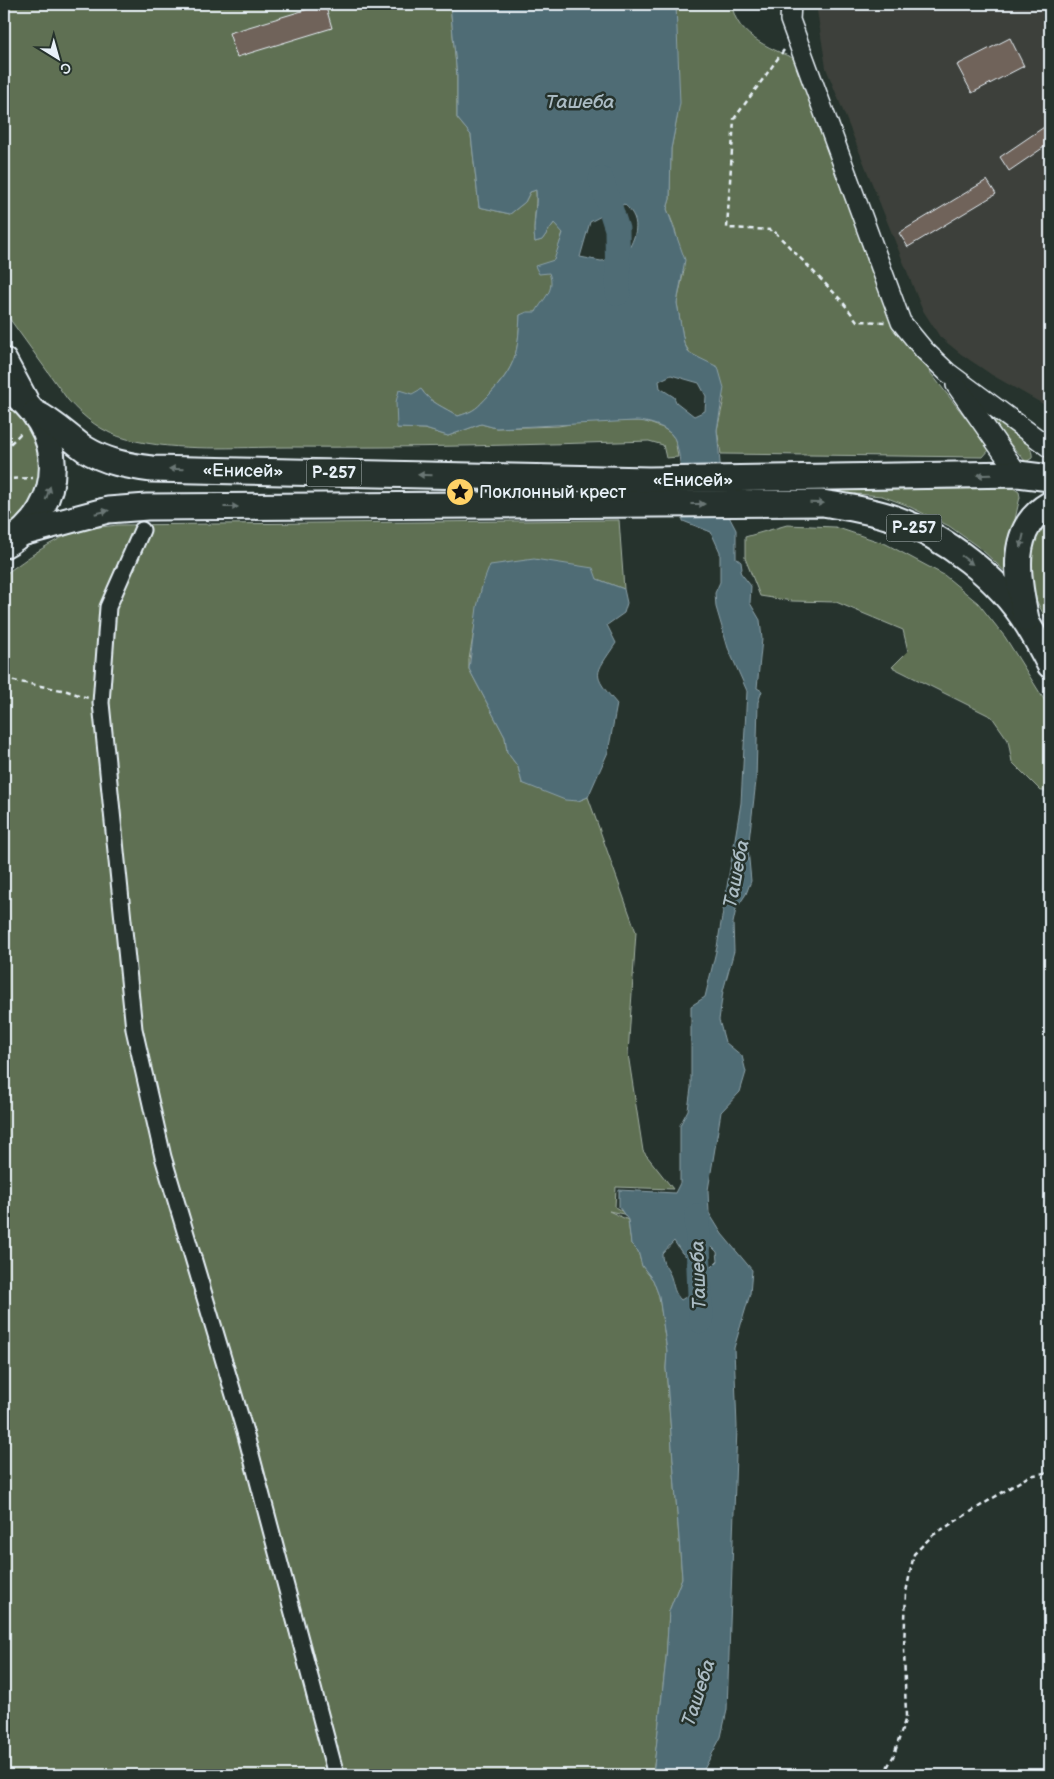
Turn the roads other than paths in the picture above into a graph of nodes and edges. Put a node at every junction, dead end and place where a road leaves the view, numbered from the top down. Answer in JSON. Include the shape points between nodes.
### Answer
{"nodes":[{"id":1,"x":790,"y":12,"type":"edge"},
{"id":2,"x":4,"y":361,"type":"edge"},
{"id":3,"x":947,"y":372,"type":"junction"},
{"id":4,"x":4,"y":387,"type":"edge"},
{"id":5,"x":30,"y":408,"type":"junction"},
{"id":6,"x":1050,"y":432,"type":"edge"},
{"id":7,"x":1050,"y":448,"type":"edge"},
{"id":8,"x":1018,"y":474,"type":"junction"},
{"id":9,"x":1050,"y":478,"type":"edge"},
{"id":10,"x":649,"y":492,"type":"junction"},
{"id":11,"x":768,"y":492,"type":"junction"},
{"id":12,"x":1050,"y":504,"type":"edge"},
{"id":13,"x":142,"y":530,"type":"dead end"},
{"id":14,"x":13,"y":539,"type":"edge"},
{"id":15,"x":1027,"y":624,"type":"junction"},
{"id":16,"x":1050,"y":665,"type":"edge"},
{"id":17,"x":336,"y":1775,"type":"edge"}],
"edges":[{"from":1,"to":3,"type":"street","via":[[901,322]]},
{"from":2,"to":5,"type":"highway","name":"«Енисей»","number":"Р-257"},
{"from":3,"to":6,"type":"street"},
{"from":3,"to":7,"type":"street"},
{"from":3,"to":8,"type":"street"},
{"from":4,"to":5,"type":"highway","name":"«Енисей»","number":"Р-257"},
{"from":10,"to":5,"type":"highway","name":"«Енисей»","number":"Р-257","one_way":true,"via":[[131,467],[100,457]]},
{"from":14,"to":5,"type":"highway","name":"«Енисей»","number":"Р-257","one_way":true,"via":[[42,509],[52,478],[50,444]]},
{"from":8,"to":9,"type":"highway","name":"«Енисей»","number":"Р-257"},
{"from":8,"to":11,"type":"highway","name":"«Енисей»","number":"Р-257","one_way":true},
{"from":10,"to":11,"type":"highway","name":"«Енисей»","number":"Р-257"},
{"from":14,"to":10,"type":"highway","name":"«Енисей»","number":"Р-257","one_way":true,"via":[[108,510],[147,507]]},
{"from":11,"to":15,"type":"highway","name":"«Енисей»","number":"Р-257","one_way":true,"via":[[894,518],[948,546],[975,566]]},
{"from":12,"to":15,"type":"highway","name":"«Енисей»","number":"Р-257","one_way":true,"via":[[1039,510],[1026,525],[1020,545],[1019,576]]},
{"from":13,"to":17,"type":"street","via":[[108,607],[101,703],[134,1029],[163,1157],[245,1432]]},
{"from":15,"to":16,"type":"highway","name":"«Енисей»","number":"Р-257"}]}
